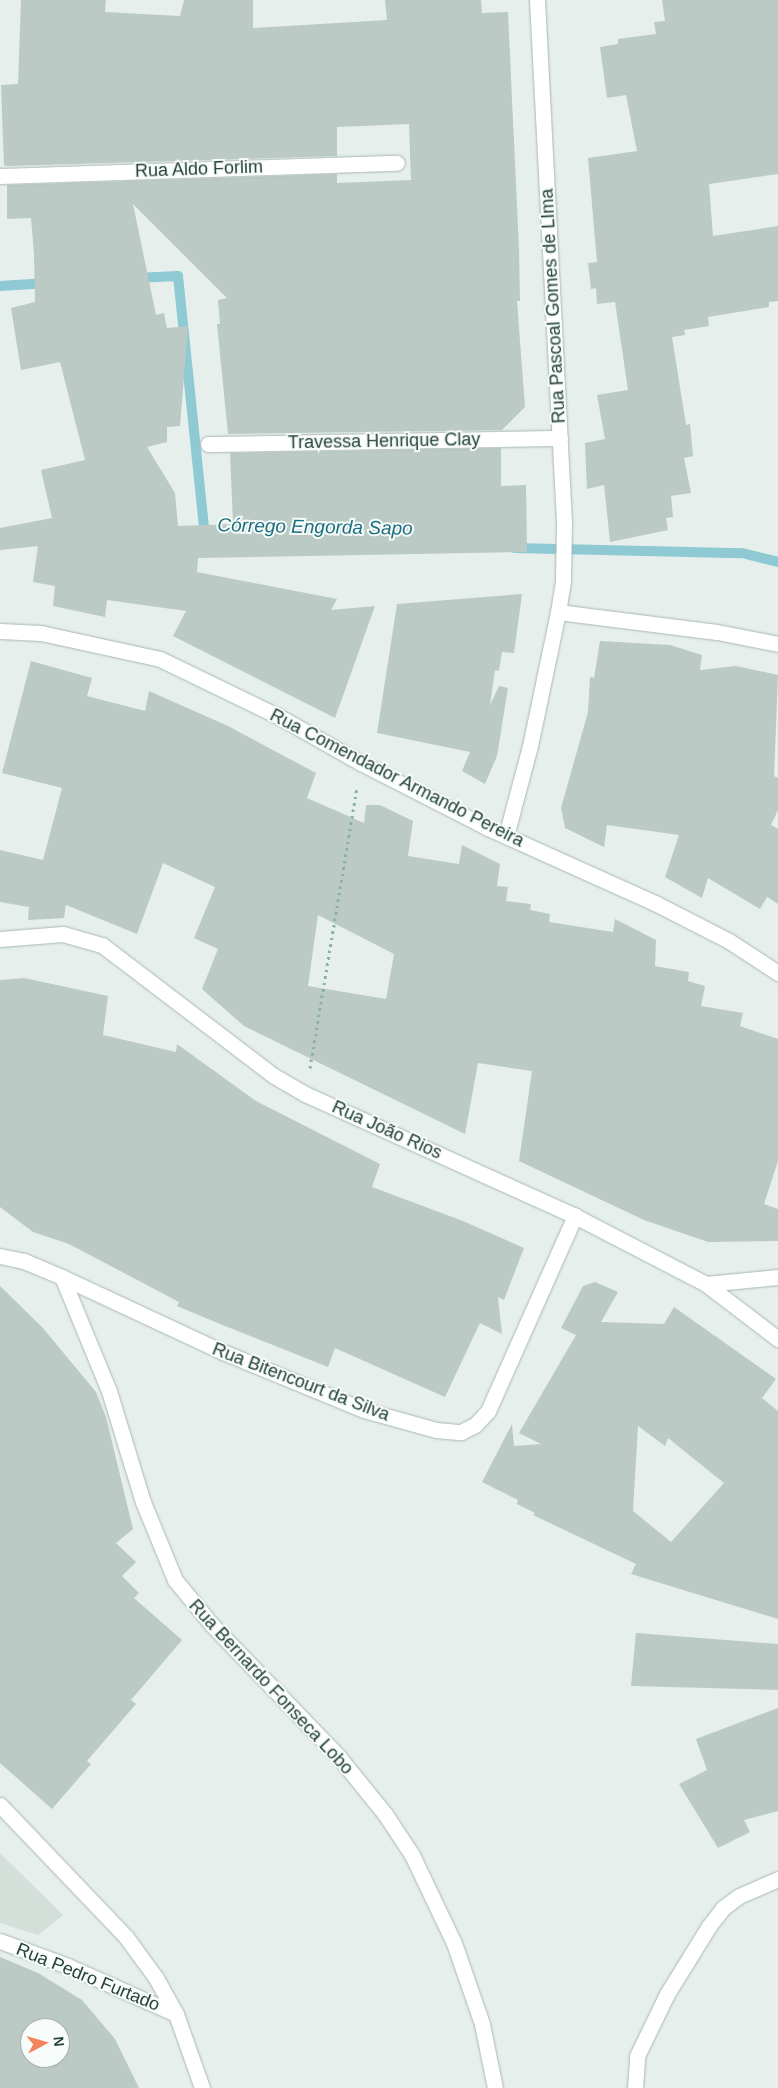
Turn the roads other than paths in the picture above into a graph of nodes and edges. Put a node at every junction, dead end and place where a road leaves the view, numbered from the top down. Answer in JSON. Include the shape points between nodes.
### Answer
{"nodes":[{"id":1,"x":537,"y":0,"type":"edge"},
{"id":2,"x":397,"y":163,"type":"dead end"},
{"id":3,"x":0,"y":176,"type":"edge"},
{"id":4,"x":560,"y":438,"type":"junction"},
{"id":5,"x":208,"y":444,"type":"dead end"},
{"id":6,"x":558,"y":612,"type":"junction"},
{"id":7,"x":0,"y":631,"type":"edge"},
{"id":8,"x":778,"y":644,"type":"edge"},
{"id":9,"x":506,"y":836,"type":"junction"},
{"id":10,"x":0,"y":938,"type":"edge"},
{"id":11,"x":778,"y":973,"type":"edge"},
{"id":12,"x":575,"y":1216,"type":"junction"},
{"id":13,"x":0,"y":1256,"type":"edge"},
{"id":14,"x":62,"y":1277,"type":"junction"},
{"id":15,"x":778,"y":1277,"type":"edge"},
{"id":16,"x":706,"y":1284,"type":"junction"},
{"id":17,"x":778,"y":1340,"type":"edge"},
{"id":18,"x":0,"y":1805,"type":"edge"},
{"id":19,"x":778,"y":1879,"type":"edge"},
{"id":20,"x":0,"y":1941,"type":"edge"},
{"id":21,"x":176,"y":2014,"type":"junction"},
{"id":22,"x":202,"y":2088,"type":"edge"},
{"id":23,"x":495,"y":2088,"type":"edge"},
{"id":24,"x":635,"y":2088,"type":"edge"}],
"edges":[{"from":1,"to":4,"type":"street","name":"Rua Pascoal Gomes de LIma"},
{"from":2,"to":3,"type":"street","name":"Rua Aldo Forlim"},
{"from":4,"to":5,"type":"street","name":"Travessa Henrique Clay"},
{"from":4,"to":6,"type":"street","name":"Rua Pascoal Gomes de LIma","via":[[564,552]]},
{"from":6,"to":8,"type":"street","via":[[717,632]]},
{"from":6,"to":9,"type":"street","name":"Rua Pascoal Gomes de LIma","via":[[530,746]]},
{"from":7,"to":9,"type":"street","name":"Rua Comendador Armando Pereira","via":[[41,633],[160,659],[276,715],[361,763]]},
{"from":9,"to":11,"type":"street","name":"Rua Comendador Armando Pereira","via":[[654,903],[729,941]]},
{"from":10,"to":12,"type":"street","name":"Rua João Rios","via":[[63,934],[102,945],[267,1070],[306,1094]]},
{"from":12,"to":14,"type":"street","name":"Rua Bitencourt da Silva","via":[[488,1411],[475,1425],[461,1432],[436,1430],[364,1410],[223,1352]]},
{"from":12,"to":16,"type":"street","name":"Rua João Rios"},
{"from":13,"to":14,"type":"street","name":"Rua Bitencourt da Silva","via":[[24,1261]]},
{"from":14,"to":23,"type":"street","name":"Rua Bernardo Fonseca Lobo","via":[[109,1391],[143,1502],[175,1580],[212,1626],[338,1756],[385,1814],[412,1855],[463,1970],[482,2024]]},
{"from":15,"to":16,"type":"street"},
{"from":16,"to":17,"type":"street","name":"Rua João Rios"},
{"from":18,"to":21,"type":"street","via":[[126,1937],[156,1978]]},
{"from":19,"to":24,"type":"street","via":[[739,1896],[723,1908],[709,1926],[667,1994],[637,2056]]},
{"from":20,"to":21,"type":"street","name":"Rua Pedro Furtado","via":[[68,1966]]},
{"from":21,"to":22,"type":"street"}]}
